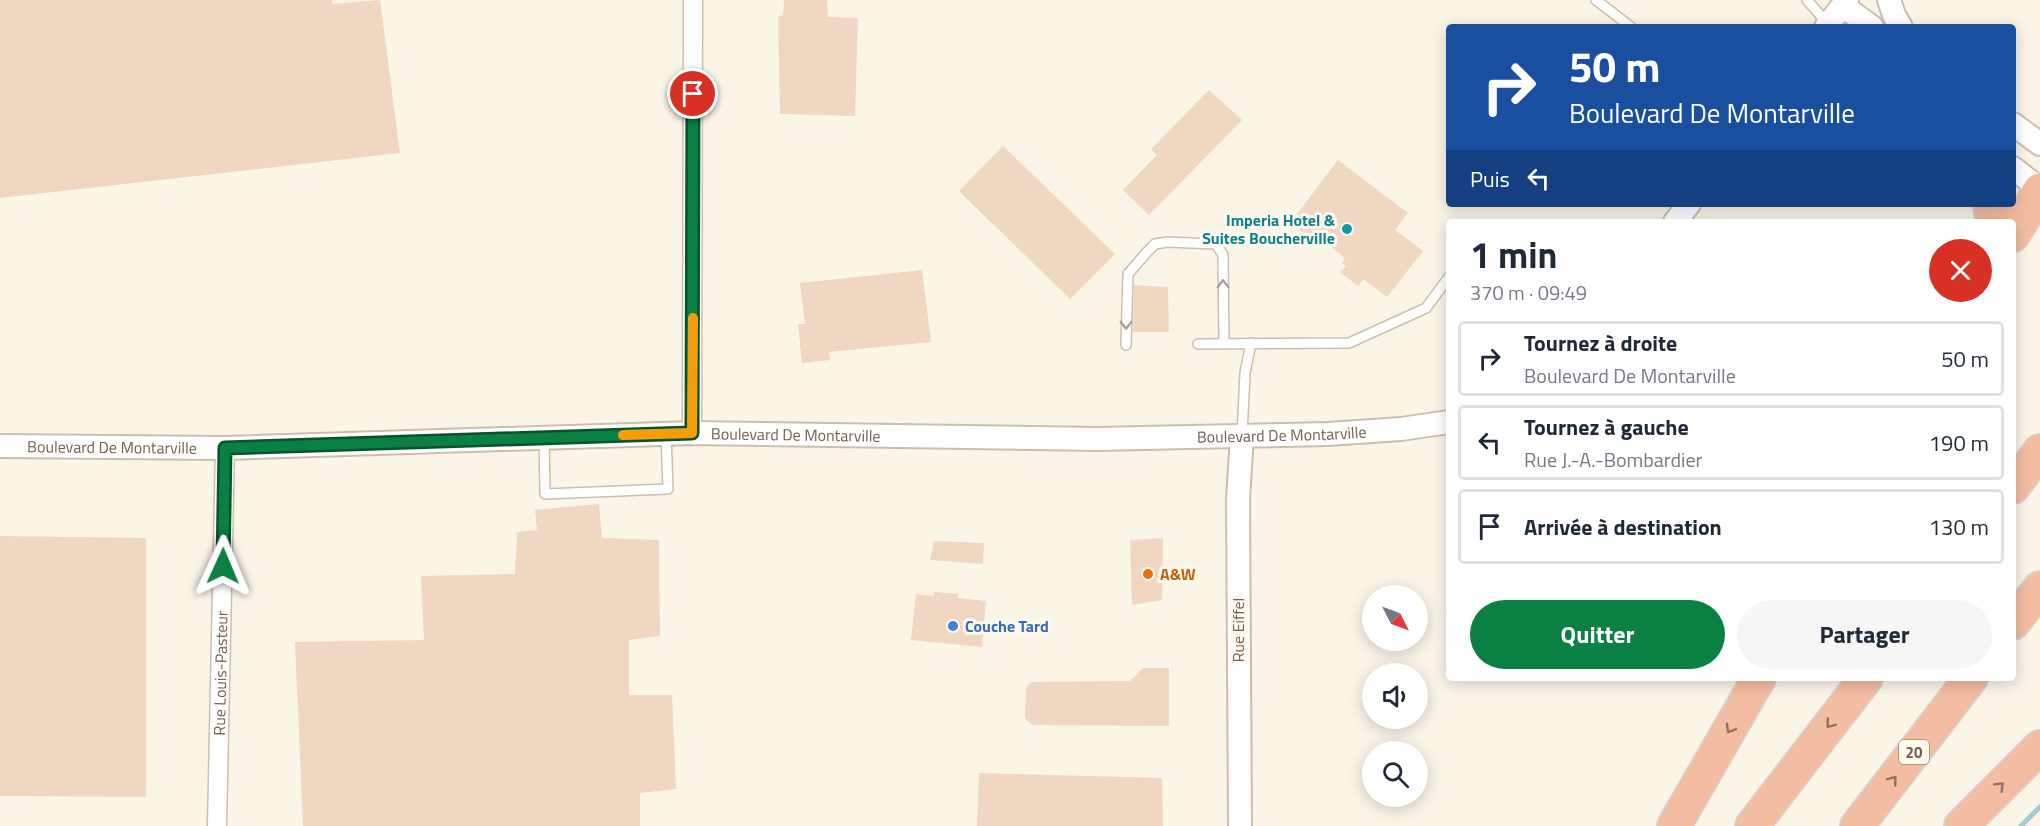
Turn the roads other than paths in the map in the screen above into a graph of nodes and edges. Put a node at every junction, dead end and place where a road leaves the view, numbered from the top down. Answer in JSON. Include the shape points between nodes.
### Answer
{"nodes":[{"id":1,"x":693,"y":0,"type":"edge"},
{"id":2,"x":1596,"y":0,"type":"edge"},
{"id":3,"x":1807,"y":0,"type":"edge"},
{"id":4,"x":1889,"y":0,"type":"edge"},
{"id":5,"x":1841,"y":2,"type":"edge"},
{"id":6,"x":1627,"y":24,"type":"edge"},
{"id":7,"x":1826,"y":24,"type":"edge"},
{"id":8,"x":1829,"y":24,"type":"edge"},
{"id":9,"x":1868,"y":24,"type":"edge"},
{"id":10,"x":1899,"y":24,"type":"edge"},
{"id":11,"x":2016,"y":126,"type":"edge"},
{"id":12,"x":2040,"y":144,"type":"edge"},
{"id":13,"x":2016,"y":170,"type":"edge"},
{"id":14,"x":2040,"y":190,"type":"edge"},
{"id":15,"x":1687,"y":207,"type":"edge"},
{"id":16,"x":1677,"y":219,"type":"edge"},
{"id":17,"x":2016,"y":230,"type":"edge"},
{"id":18,"x":1446,"y":281,"type":"edge"},
{"id":19,"x":1224,"y":343,"type":"junction"},
{"id":20,"x":1251,"y":343,"type":"junction"},
{"id":21,"x":1198,"y":344,"type":"dead end"},
{"id":22,"x":1125,"y":345,"type":"dead end"},
{"id":23,"x":1446,"y":422,"type":"edge"},
{"id":24,"x":692,"y":433,"type":"junction"},
{"id":25,"x":666,"y":434,"type":"junction"},
{"id":26,"x":1242,"y":435,"type":"junction"},
{"id":27,"x":544,"y":438,"type":"junction"},
{"id":28,"x":0,"y":446,"type":"edge"},
{"id":29,"x":225,"y":448,"type":"junction"},
{"id":30,"x":2040,"y":452,"type":"edge"},
{"id":31,"x":2016,"y":483,"type":"edge"},
{"id":32,"x":2040,"y":588,"type":"edge"},
{"id":33,"x":2016,"y":619,"type":"edge"},
{"id":34,"x":1757,"y":681,"type":"edge"},
{"id":35,"x":1864,"y":681,"type":"edge"},
{"id":36,"x":1969,"y":681,"type":"edge"},
{"id":37,"x":2040,"y":747,"type":"edge"},
{"id":38,"x":217,"y":826,"type":"edge"},
{"id":39,"x":1240,"y":826,"type":"edge"},
{"id":40,"x":1674,"y":826,"type":"edge"},
{"id":41,"x":1752,"y":826,"type":"edge"},
{"id":42,"x":1857,"y":826,"type":"edge"},
{"id":43,"x":1960,"y":826,"type":"edge"}],
"edges":[{"from":1,"to":24,"type":"street"},
{"from":2,"to":6,"type":"lane"},
{"from":3,"to":7,"type":"lane"},
{"from":4,"to":10,"type":"street"},
{"from":5,"to":8,"type":"street"},
{"from":5,"to":9,"type":"street"},
{"from":11,"to":12,"type":"street"},
{"from":13,"to":14,"type":"street"},
{"from":14,"to":17,"type":"highway"},
{"from":15,"to":16,"type":"street"},
{"from":18,"to":20,"type":"lane","via":[[1426,308],[1349,343]]},
{"from":19,"to":20,"type":"lane"},
{"from":19,"to":21,"type":"lane"},
{"from":19,"to":22,"type":"lane","one_way":true,"via":[[1220,249],[1216,244],[1167,242],[1155,244],[1128,274]]},
{"from":20,"to":26,"type":"lane","via":[[1245,373]]},
{"from":23,"to":26,"type":"street","name":"Boulevard De Montarville","via":[[1380,431]]},
{"from":24,"to":25,"type":"street","name":"Boulevard De Montarville"},
{"from":24,"to":26,"type":"street","name":"Boulevard De Montarville","via":[[1097,439]]},
{"from":25,"to":27,"type":"street","name":"Boulevard De Montarville"},
{"from":25,"to":27,"type":"lane","via":[[668,489],[544,494]]},
{"from":26,"to":39,"type":"street","name":"Rue Eiffel","via":[[1238,499]]},
{"from":27,"to":29,"type":"street","name":"Boulevard De Montarville"},
{"from":28,"to":29,"type":"street","name":"Boulevard De Montarville"},
{"from":29,"to":38,"type":"street","name":"Rue Louis-Pasteur"},
{"from":30,"to":31,"type":"highway"},
{"from":32,"to":33,"type":"highway"},
{"from":34,"to":40,"type":"highway","one_way":true},
{"from":35,"to":41,"type":"highway","one_way":true},
{"from":42,"to":36,"type":"highway","number":"20","one_way":true},
{"from":43,"to":37,"type":"highway","one_way":true}]}
